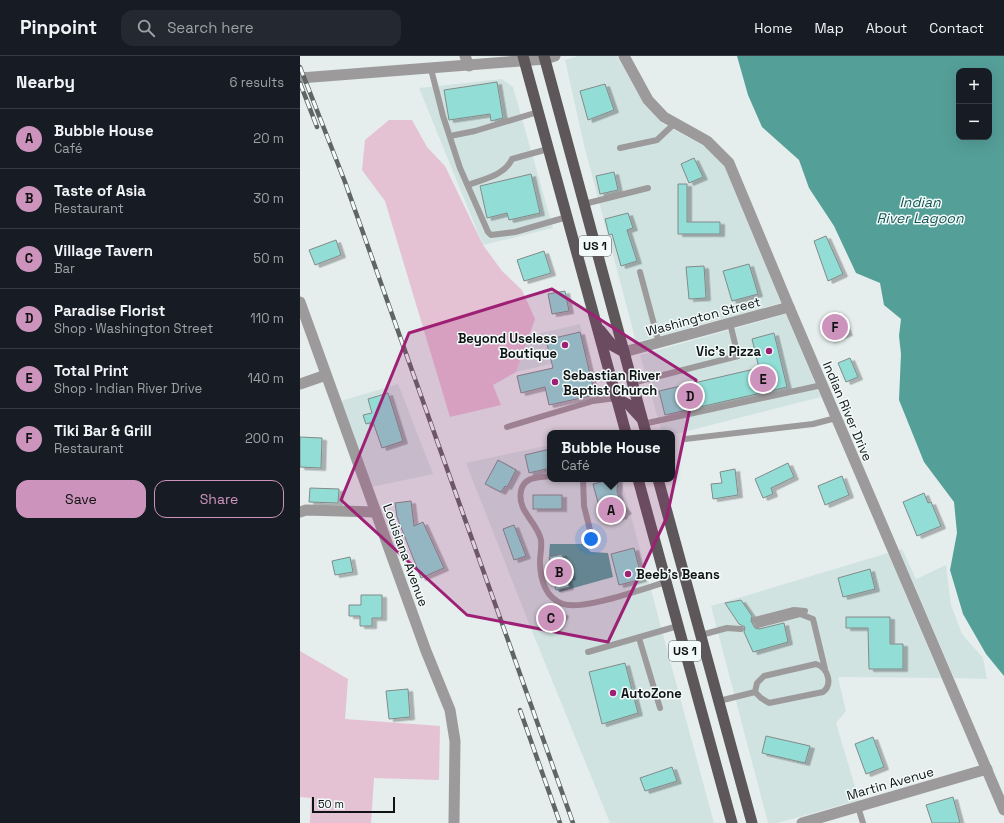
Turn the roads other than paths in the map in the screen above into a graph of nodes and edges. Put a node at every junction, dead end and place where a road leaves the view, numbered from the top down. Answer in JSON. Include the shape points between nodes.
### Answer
{"nodes":[{"id":1,"x":624,"y":56,"type":"edge"},
{"id":2,"x":548,"y":57,"type":"edge"},
{"id":3,"x":523,"y":58,"type":"edge"},
{"id":4,"x":467,"y":61,"type":"edge"},
{"id":5,"x":431,"y":69,"type":"junction"},
{"id":6,"x":300,"y":78,"type":"edge"},
{"id":7,"x":538,"y":112,"type":"junction"},
{"id":8,"x":675,"y":123,"type":"junction"},
{"id":9,"x":450,"y":136,"type":"junction"},
{"id":10,"x":620,"y":148,"type":"dead end"},
{"id":11,"x":548,"y":149,"type":"junction"},
{"id":12,"x":468,"y":185,"type":"junction"},
{"id":13,"x":648,"y":188,"type":"dead end"},
{"id":14,"x":584,"y":204,"type":"junction"},
{"id":15,"x":567,"y":217,"type":"junction"},
{"id":16,"x":640,"y":272,"type":"dead end"},
{"id":17,"x":300,"y":302,"type":"edge"},
{"id":18,"x":788,"y":307,"type":"junction"},
{"id":19,"x":730,"y":323,"type":"junction"},
{"id":20,"x":596,"y":326,"type":"junction"},
{"id":21,"x":659,"y":343,"type":"junction"},
{"id":22,"x":624,"y":352,"type":"junction"},
{"id":23,"x":326,"y":375,"type":"junction"},
{"id":24,"x":632,"y":383,"type":"junction"},
{"id":25,"x":300,"y":384,"type":"edge"},
{"id":26,"x":822,"y":385,"type":"junction"},
{"id":27,"x":616,"y":398,"type":"junction"},
{"id":28,"x":836,"y":418,"type":"junction"},
{"id":29,"x":644,"y":426,"type":"edge"},
{"id":30,"x":507,"y":427,"type":"dead end"},
{"id":31,"x":625,"y":430,"type":"edge"},
{"id":32,"x":685,"y":439,"type":"dead end"},
{"id":33,"x":547,"y":477,"type":"edge"},
{"id":34,"x":583,"y":482,"type":"edge"},
{"id":35,"x":639,"y":482,"type":"edge"},
{"id":36,"x":659,"y":482,"type":"edge"},
{"id":37,"x":300,"y":512,"type":"edge"},
{"id":38,"x":375,"y":512,"type":"junction"},
{"id":39,"x":591,"y":534,"type":"dead end"},
{"id":40,"x":666,"y":582,"type":"junction"},
{"id":41,"x":756,"y":623,"type":"dead end"},
{"id":42,"x":678,"y":626,"type":"junction"},
{"id":43,"x":740,"y":627,"type":"dead end"},
{"id":44,"x":701,"y":635,"type":"junction"},
{"id":45,"x":639,"y":638,"type":"junction"},
{"id":46,"x":588,"y":652,"type":"dead end"},
{"id":47,"x":826,"y":670,"type":"junction"},
{"id":48,"x":755,"y":692,"type":"junction"},
{"id":49,"x":719,"y":701,"type":"junction"},
{"id":50,"x":660,"y":708,"type":"dead end"},
{"id":51,"x":987,"y":769,"type":"junction"},
{"id":52,"x":728,"y":807,"type":"junction"},
{"id":53,"x":858,"y":807,"type":"junction"},
{"id":54,"x":1004,"y":810,"type":"edge"},
{"id":55,"x":454,"y":823,"type":"edge"},
{"id":56,"x":732,"y":823,"type":"edge"},
{"id":57,"x":740,"y":823,"type":"edge"},
{"id":58,"x":752,"y":823,"type":"edge"},
{"id":59,"x":802,"y":823,"type":"edge"},
{"id":60,"x":863,"y":823,"type":"edge"}],
"edges":[{"from":1,"to":8,"type":"street","name":"Indian River Drive","via":[[648,100],[664,117]]},
{"from":2,"to":3,"type":"street"},
{"from":2,"to":14,"type":"main road","number":"US 1"},
{"from":3,"to":4,"type":"street"},
{"from":3,"to":7,"type":"main road","number":"US 1"},
{"from":4,"to":5,"type":"street"},
{"from":5,"to":6,"type":"street"},
{"from":5,"to":9,"type":"lane"},
{"from":7,"to":9,"type":"lane"},
{"from":7,"to":11,"type":"main road","number":"US 1"},
{"from":8,"to":10,"type":"lane","via":[[657,140]]},
{"from":8,"to":18,"type":"street","name":"Indian River Drive","via":[[707,141],[729,163]]},
{"from":9,"to":12,"type":"lane"},
{"from":11,"to":12,"type":"lane","via":[[512,159],[498,174]]},
{"from":11,"to":15,"type":"main road","number":"US 1"},
{"from":12,"to":15,"type":"lane","via":[[491,235],[514,232]]},
{"from":13,"to":14,"type":"lane"},
{"from":14,"to":22,"type":"main road","number":"US 1"},
{"from":15,"to":20,"type":"main road","number":"US 1"},
{"from":16,"to":21,"type":"lane"},
{"from":17,"to":23,"type":"street","name":"Louisiana Avenue"},
{"from":18,"to":19,"type":"street","name":"Washington Street"},
{"from":18,"to":26,"type":"street","name":"Indian River Drive"},
{"from":19,"to":21,"type":"street","name":"Washington Street"},
{"from":19,"to":24,"type":"lane","via":[[738,356]]},
{"from":20,"to":22,"type":"main road","via":[[613,346]]},
{"from":20,"to":27,"type":"main road","number":"US 1"},
{"from":21,"to":22,"type":"street","name":"Washington Street"},
{"from":22,"to":24,"type":"main road","number":"US 1"},
{"from":23,"to":25,"type":"street"},
{"from":23,"to":38,"type":"street","name":"Louisiana Avenue"},
{"from":24,"to":29,"type":"main road","number":"US 1"},
{"from":26,"to":28,"type":"street","name":"Indian River Drive"},
{"from":26,"to":29,"type":"lane"},
{"from":27,"to":29,"type":"main road","via":[[629,405]]},
{"from":27,"to":30,"type":"lane","via":[[593,402]]},
{"from":27,"to":31,"type":"main road","number":"US 1"},
{"from":28,"to":32,"type":"lane","via":[[813,424]]},
{"from":28,"to":51,"type":"street","name":"Indian River Drive"},
{"from":33,"to":40,"type":"lane","via":[[527,480],[522,485],[520,502],[541,541],[541,576],[547,592],[552,597],[564,604],[581,605]]},
{"from":34,"to":39,"type":"lane","via":[[584,506]]},
{"from":35,"to":40,"type":"main road","number":"US 1"},
{"from":36,"to":44,"type":"main road","number":"US 1"},
{"from":37,"to":38,"type":"street"},
{"from":38,"to":55,"type":"street","name":"Louisiana Avenue","via":[[450,710],[455,741]]},
{"from":40,"to":42,"type":"main road","number":"US 1"},
{"from":41,"to":47,"type":"lane","via":[[800,614],[813,619]]},
{"from":42,"to":45,"type":"lane"},
{"from":42,"to":52,"type":"main road","number":"US 1"},
{"from":43,"to":44,"type":"lane"},
{"from":44,"to":49,"type":"main road","number":"US 1"},
{"from":45,"to":46,"type":"lane"},
{"from":45,"to":50,"type":"lane"},
{"from":47,"to":48,"type":"lane","via":[[816,664],[764,676]]},
{"from":47,"to":48,"type":"lane","via":[[829,683],[823,692],[770,703]]},
{"from":48,"to":49,"type":"lane"},
{"from":49,"to":58,"type":"main road","number":"US 1"},
{"from":51,"to":53,"type":"street","name":"Martin Avenue"},
{"from":51,"to":54,"type":"street","name":"Indian River Drive"},
{"from":52,"to":56,"type":"main road","number":"US 1"},
{"from":52,"to":57,"type":"main road"},
{"from":53,"to":59,"type":"street","name":"Martin Avenue"},
{"from":53,"to":60,"type":"lane"}]}
